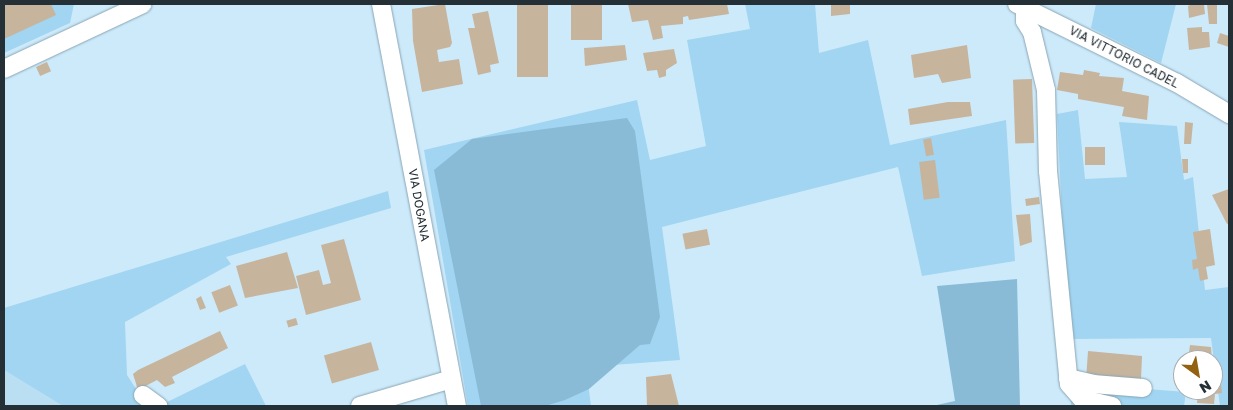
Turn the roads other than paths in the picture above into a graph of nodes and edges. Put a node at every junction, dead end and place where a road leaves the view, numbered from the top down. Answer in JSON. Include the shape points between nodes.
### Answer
{"nodes":[{"id":1,"x":143,"y":4,"type":"edge"},
{"id":2,"x":381,"y":4,"type":"edge"},
{"id":3,"x":1021,"y":6,"type":"edge"},
{"id":4,"x":4,"y":69,"type":"edge"},
{"id":5,"x":1229,"y":114,"type":"edge"},
{"id":6,"x":1068,"y":378,"type":"junction"},
{"id":7,"x":451,"y":379,"type":"junction"},
{"id":8,"x":1143,"y":388,"type":"dead end"},
{"id":9,"x":143,"y":394,"type":"dead end"},
{"id":10,"x":158,"y":406,"type":"edge"},
{"id":11,"x":360,"y":406,"type":"edge"},
{"id":12,"x":457,"y":406,"type":"edge"},
{"id":13,"x":1112,"y":406,"type":"edge"}],
"edges":[{"from":1,"to":4,"type":"street"},
{"from":2,"to":7,"type":"street","name":"VIA DOGANA"},
{"from":3,"to":5,"type":"street","name":"VIA VITTORIO CADEL","via":[[1177,83]]},
{"from":3,"to":6,"type":"street","via":[[1032,32],[1046,90],[1048,170]]},
{"from":6,"to":8,"type":"street","via":[[1083,383]]},
{"from":6,"to":13,"type":"street","via":[[1072,392],[1082,399]]},
{"from":7,"to":11,"type":"street"},
{"from":7,"to":12,"type":"street","name":"VIA DOGANA"},
{"from":9,"to":10,"type":"street"}]}
